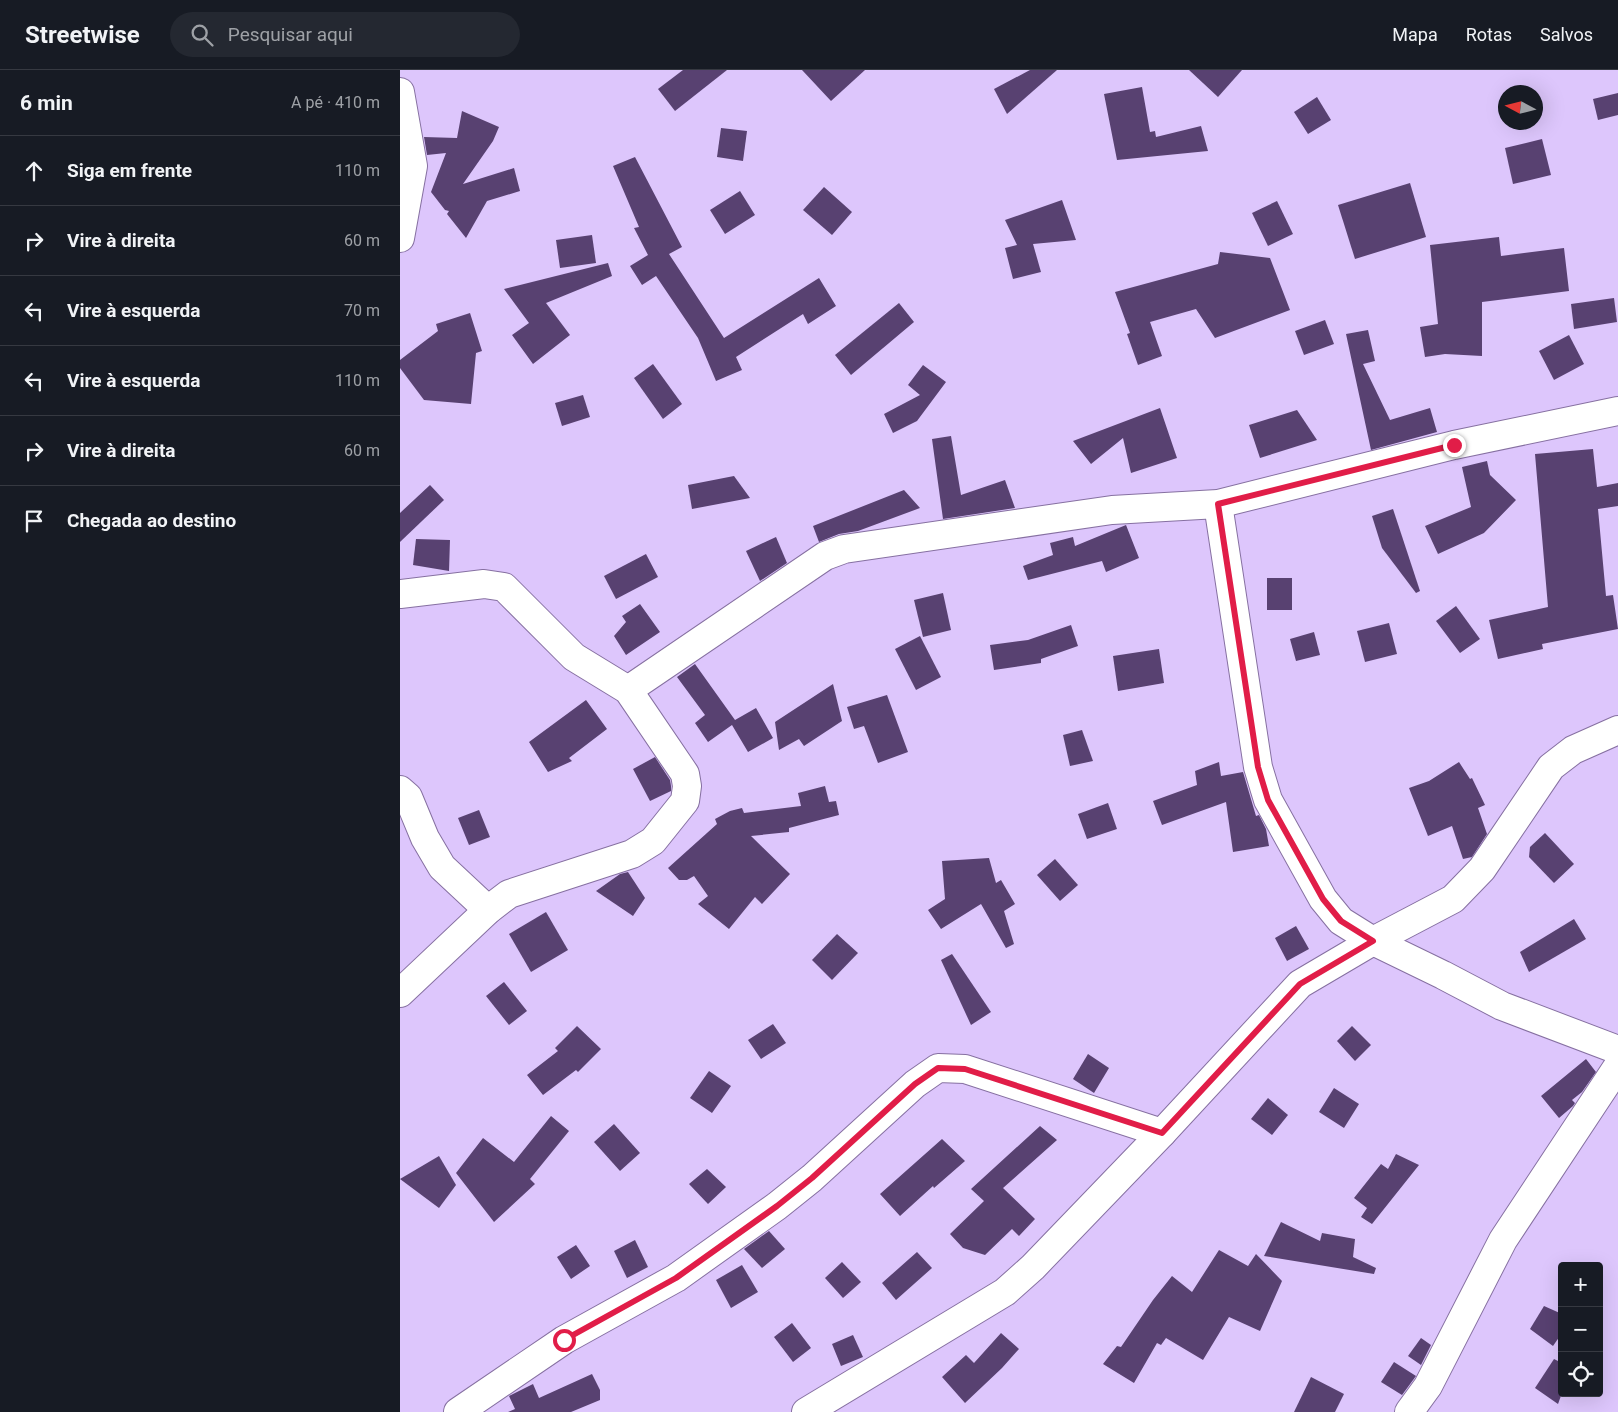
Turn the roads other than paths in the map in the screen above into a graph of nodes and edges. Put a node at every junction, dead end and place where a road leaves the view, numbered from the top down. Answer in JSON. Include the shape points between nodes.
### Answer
{"nodes":[{"id":1,"x":400,"y":92,"type":"edge"},
{"id":2,"x":400,"y":238,"type":"edge"},
{"id":3,"x":1618,"y":411,"type":"edge"},
{"id":4,"x":1218,"y":504,"type":"junction"},
{"id":5,"x":400,"y":594,"type":"edge"},
{"id":6,"x":628,"y":690,"type":"junction"},
{"id":7,"x":1618,"y":730,"type":"edge"},
{"id":8,"x":400,"y":790,"type":"edge"},
{"id":9,"x":488,"y":910,"type":"junction"},
{"id":10,"x":1373,"y":941,"type":"junction"},
{"id":11,"x":400,"y":993,"type":"edge"},
{"id":12,"x":1618,"y":1050,"type":"edge"},
{"id":13,"x":1618,"y":1066,"type":"edge"},
{"id":14,"x":1162,"y":1133,"type":"junction"},
{"id":15,"x":458,"y":1412,"type":"edge"},
{"id":16,"x":806,"y":1412,"type":"edge"},
{"id":17,"x":1409,"y":1412,"type":"edge"}],
"edges":[{"from":1,"to":2,"type":"street","via":[[413,166]]},
{"from":3,"to":4,"type":"street","via":[[1454,445]]},
{"from":4,"to":6,"type":"street","via":[[1112,510],[844,549],[825,556]]},
{"from":4,"to":10,"type":"street","via":[[1258,767],[1268,800],[1323,899],[1341,921]]},
{"from":5,"to":6,"type":"street","via":[[484,584],[504,587],[574,657]]},
{"from":6,"to":9,"type":"street","via":[[685,774],[685,801],[653,841],[632,854],[509,894]]},
{"from":7,"to":10,"type":"street","via":[[1573,750],[1551,767],[1482,869],[1453,899]]},
{"from":8,"to":9,"type":"street","via":[[408,797],[424,838],[442,867]]},
{"from":9,"to":11,"type":"street"},
{"from":10,"to":12,"type":"street","via":[[1502,1006]]},
{"from":10,"to":14,"type":"street","via":[[1300,984]]},
{"from":13,"to":17,"type":"street","via":[[1503,1240],[1428,1386]]},
{"from":14,"to":15,"type":"street","via":[[965,1069],[938,1068],[915,1084],[777,1206],[676,1278],[564,1340]]},
{"from":14,"to":16,"type":"street","via":[[1006,1292]]}]}
